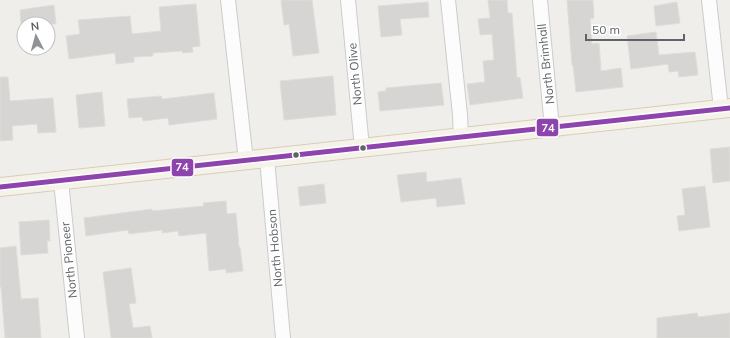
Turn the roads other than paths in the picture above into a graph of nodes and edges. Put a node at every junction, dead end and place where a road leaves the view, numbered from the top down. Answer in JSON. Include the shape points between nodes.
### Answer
{"nodes":[{"id":1,"x":228,"y":0,"type":"edge"},
{"id":2,"x":348,"y":0,"type":"edge"},
{"id":3,"x":448,"y":0,"type":"edge"},
{"id":4,"x":540,"y":0,"type":"edge"},
{"id":5,"x":709,"y":0,"type":"edge"},
{"id":6,"x":725,"y":109,"type":"edge"},
{"id":7,"x":552,"y":128,"type":"junction"},
{"id":8,"x":461,"y":138,"type":"junction"},
{"id":9,"x":362,"y":148,"type":"junction"},
{"id":10,"x":267,"y":159,"type":"junction"},
{"id":11,"x":246,"y":161,"type":"junction"},
{"id":12,"x":61,"y":181,"type":"junction"},
{"id":13,"x":0,"y":187,"type":"edge"},
{"id":14,"x":77,"y":338,"type":"edge"},
{"id":15,"x":283,"y":338,"type":"edge"}],
"edges":[{"from":1,"to":11,"type":"street"},
{"from":2,"to":9,"type":"street","name":"North Olive"},
{"from":3,"to":8,"type":"street"},
{"from":4,"to":7,"type":"street","name":"North Brimhall"},
{"from":5,"to":6,"type":"street"},
{"from":6,"to":7,"type":"main road"},
{"from":7,"to":8,"type":"main road"},
{"from":8,"to":9,"type":"main road"},
{"from":9,"to":10,"type":"main road"},
{"from":10,"to":11,"type":"main road"},
{"from":10,"to":15,"type":"street","name":"North Hobson"},
{"from":11,"to":12,"type":"main road"},
{"from":12,"to":13,"type":"main road"},
{"from":12,"to":14,"type":"street","name":"North Pioneer"}]}
